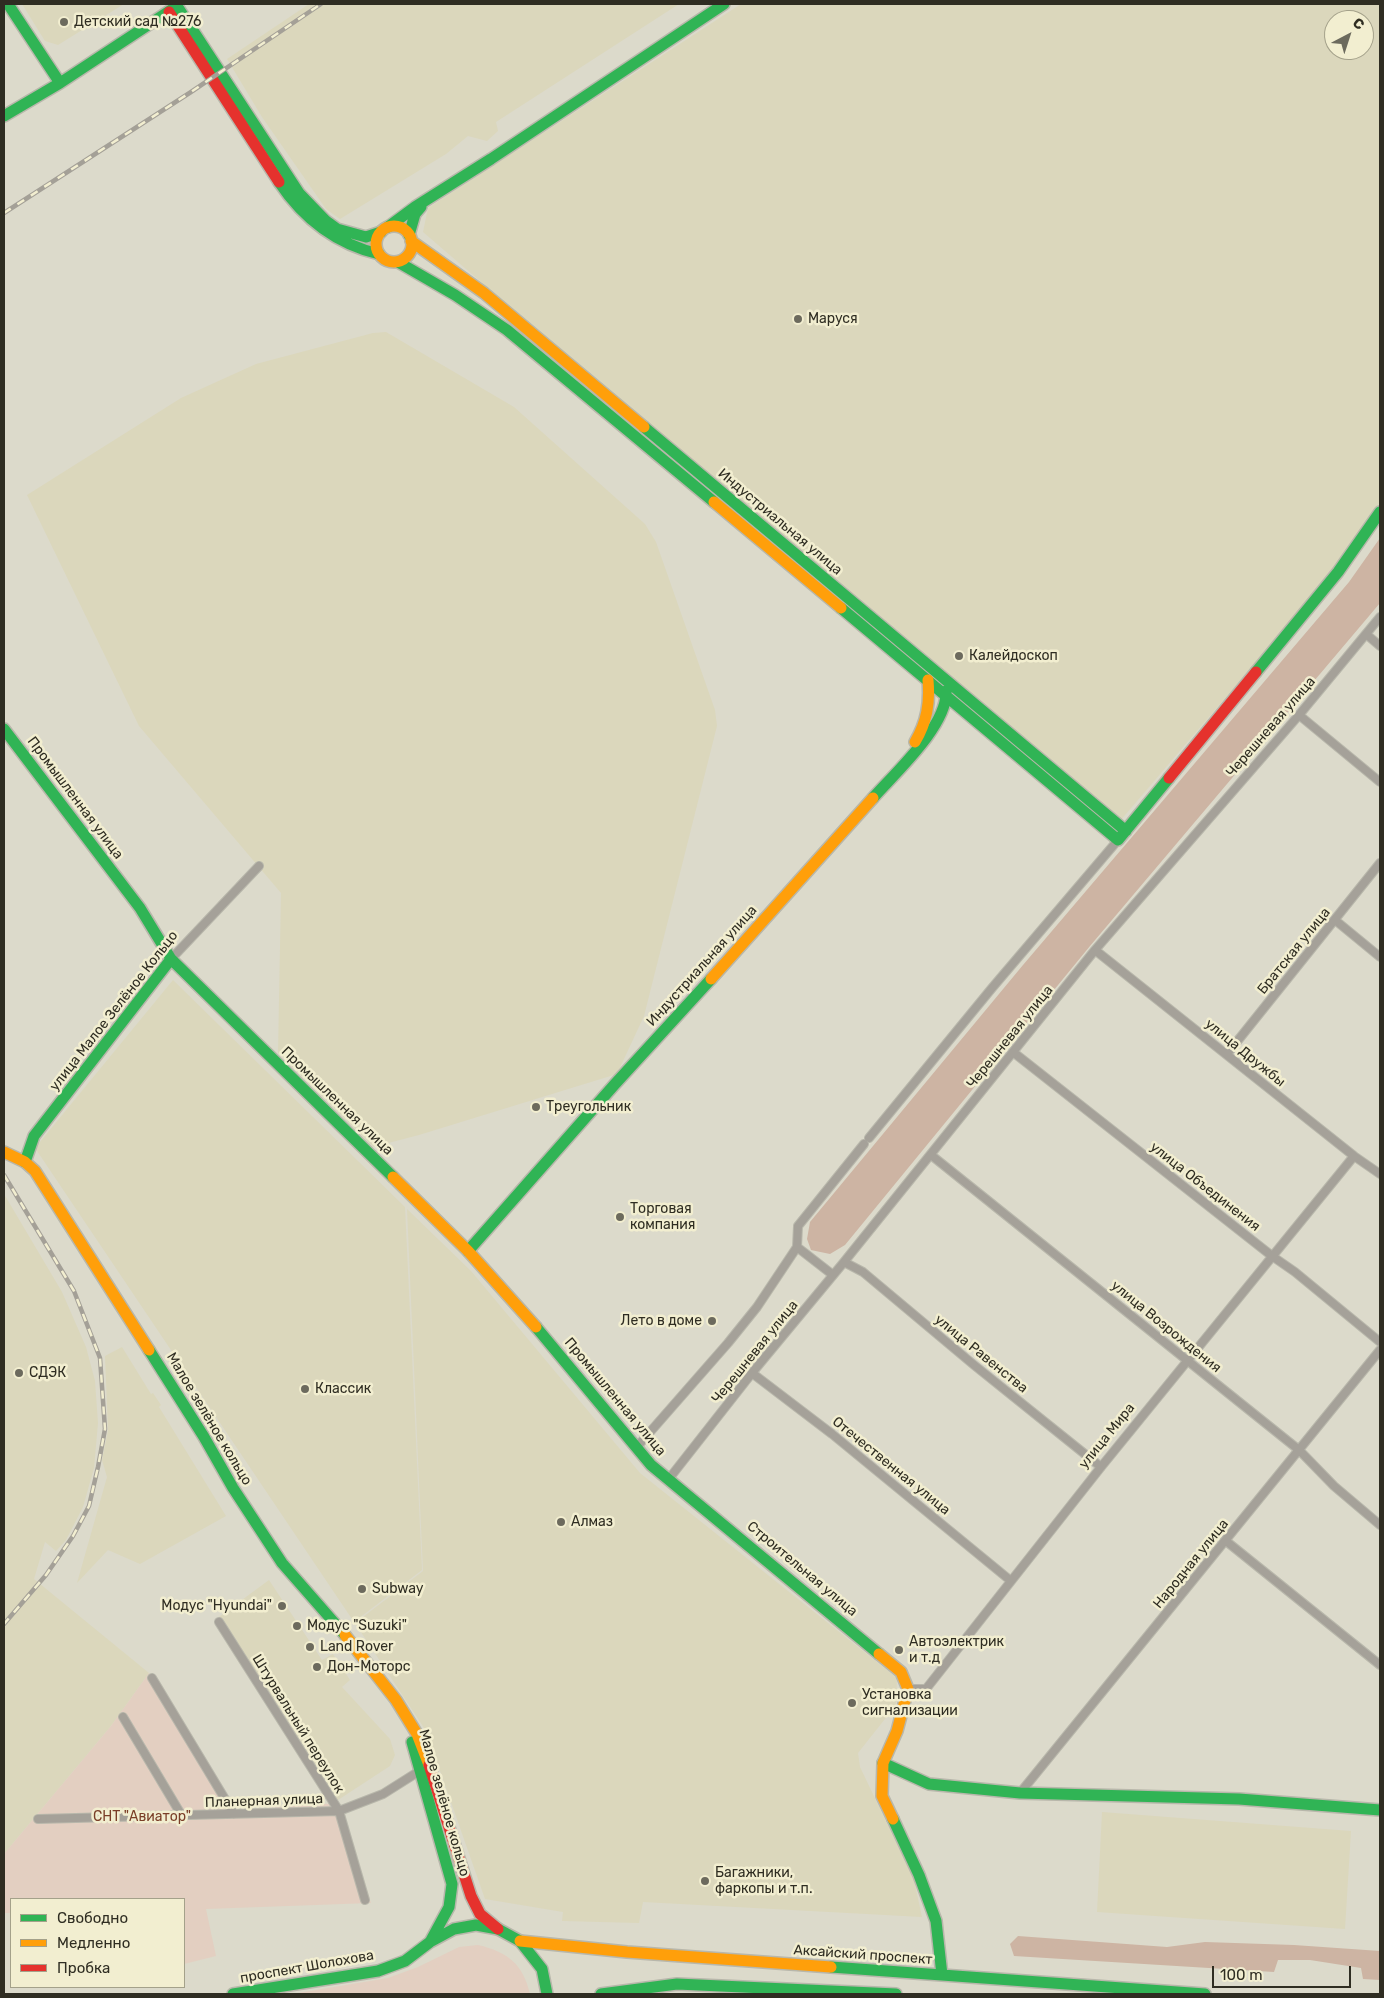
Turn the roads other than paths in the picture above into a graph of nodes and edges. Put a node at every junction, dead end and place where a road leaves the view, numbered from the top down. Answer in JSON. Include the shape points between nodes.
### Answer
{"nodes":[{"id":1,"x":8,"y":4,"type":"edge"},
{"id":2,"x":724,"y":4,"type":"edge"},
{"id":3,"x":176,"y":7,"type":"edge"},
{"id":4,"x":60,"y":83,"type":"junction"},
{"id":5,"x":4,"y":116,"type":"edge"},
{"id":6,"x":294,"y":195,"type":"junction"},
{"id":7,"x":431,"y":198,"type":"junction"},
{"id":8,"x":384,"y":230,"type":"junction"},
{"id":9,"x":410,"y":238,"type":"junction"},
{"id":10,"x":379,"y":254,"type":"junction"},
{"id":11,"x":398,"y":262,"type":"junction"},
{"id":12,"x":596,"y":395,"type":"junction"},
{"id":13,"x":1380,"y":512,"type":"edge"},
{"id":14,"x":784,"y":552,"type":"junction"},
{"id":15,"x":1380,"y":617,"type":"edge"},
{"id":16,"x":1366,"y":634,"type":"junction"},
{"id":17,"x":1380,"y":646,"type":"edge"},
{"id":18,"x":942,"y":676,"type":"junction"},
{"id":19,"x":928,"y":680,"type":"junction"},
{"id":20,"x":947,"y":696,"type":"junction"},
{"id":21,"x":1298,"y":714,"type":"junction"},
{"id":22,"x":4,"y":729,"type":"edge"},
{"id":23,"x":891,"y":779,"type":"junction"},
{"id":24,"x":1380,"y":782,"type":"edge"},
{"id":25,"x":1126,"y":831,"type":"junction"},
{"id":26,"x":1118,"y":840,"type":"junction"},
{"id":27,"x":1380,"y":862,"type":"edge"},
{"id":28,"x":259,"y":866,"type":"dead end"},
{"id":29,"x":1335,"y":920,"type":"junction"},
{"id":30,"x":1095,"y":950,"type":"junction"},
{"id":31,"x":1380,"y":957,"type":"edge"},
{"id":32,"x":170,"y":959,"type":"junction"},
{"id":33,"x":1013,"y":1052,"type":"junction"},
{"id":34,"x":1227,"y":1054,"type":"junction"},
{"id":35,"x":4,"y":1152,"type":"edge"},
{"id":36,"x":931,"y":1155,"type":"junction"},
{"id":37,"x":1354,"y":1156,"type":"junction"},
{"id":38,"x":25,"y":1162,"type":"junction"},
{"id":39,"x":1380,"y":1174,"type":"edge"},
{"id":40,"x":797,"y":1247,"type":"junction"},
{"id":41,"x":468,"y":1251,"type":"junction"},
{"id":42,"x":1272,"y":1256,"type":"junction"},
{"id":43,"x":844,"y":1262,"type":"junction"},
{"id":44,"x":833,"y":1275,"type":"junction"},
{"id":45,"x":1380,"y":1342,"type":"edge"},
{"id":46,"x":1380,"y":1350,"type":"edge"},
{"id":47,"x":1187,"y":1360,"type":"junction"},
{"id":48,"x":752,"y":1373,"type":"junction"},
{"id":49,"x":636,"y":1448,"type":"junction"},
{"id":50,"x":1299,"y":1450,"type":"junction"},
{"id":51,"x":1101,"y":1467,"type":"junction"},
{"id":52,"x":668,"y":1480,"type":"junction"},
{"id":53,"x":1380,"y":1524,"type":"edge"},
{"id":54,"x":1226,"y":1541,"type":"junction"},
{"id":55,"x":1011,"y":1581,"type":"junction"},
{"id":56,"x":219,"y":1622,"type":"dead end"},
{"id":57,"x":1380,"y":1665,"type":"edge"},
{"id":58,"x":152,"y":1678,"type":"dead end"},
{"id":59,"x":908,"y":1689,"type":"junction"},
{"id":60,"x":396,"y":1700,"type":"junction"},
{"id":61,"x":123,"y":1716,"type":"dead end"},
{"id":62,"x":883,"y":1763,"type":"junction"},
{"id":63,"x":421,"y":1770,"type":"junction"},
{"id":64,"x":1020,"y":1793,"type":"junction"},
{"id":65,"x":1380,"y":1810,"type":"edge"},
{"id":66,"x":339,"y":1811,"type":"junction"},
{"id":67,"x":234,"y":1814,"type":"junction"},
{"id":68,"x":182,"y":1816,"type":"junction"},
{"id":69,"x":38,"y":1819,"type":"dead end"},
{"id":70,"x":365,"y":1900,"type":"dead end"},
{"id":71,"x":498,"y":1929,"type":"junction"},
{"id":72,"x":520,"y":1941,"type":"junction"},
{"id":73,"x":430,"y":1942,"type":"junction"},
{"id":74,"x":942,"y":1975,"type":"junction"},
{"id":75,"x":234,"y":1994,"type":"edge"},
{"id":76,"x":547,"y":1994,"type":"edge"},
{"id":77,"x":601,"y":1994,"type":"edge"},
{"id":78,"x":896,"y":1994,"type":"edge"},
{"id":79,"x":1205,"y":1994,"type":"edge"}],
"edges":[{"from":1,"to":4,"type":"street"},
{"from":2,"to":7,"type":"street"},
{"from":3,"to":4,"type":"street"},
{"from":3,"to":6,"type":"street"},
{"from":4,"to":5,"type":"street"},
{"from":6,"to":8,"type":"street","via":[[338,229],[366,236]]},
{"from":6,"to":10,"type":"street","via":[[303,213],[334,237],[358,250]]},
{"from":7,"to":8,"type":"street"},
{"from":7,"to":9,"type":"street","via":[[415,214]]},
{"from":8,"to":9,"type":"street","via":[[399,227]]},
{"from":8,"to":10,"type":"street","via":[[377,239]]},
{"from":9,"to":11,"type":"street","via":[[409,254]]},
{"from":9,"to":12,"type":"street","name":"Индустриальная улица","via":[[484,293]]},
{"from":10,"to":11,"type":"street","via":[[391,262]]},
{"from":11,"to":12,"type":"street","name":"Индустриальная улица","via":[[455,295]]},
{"from":12,"to":14,"type":"street","name":"Индустриальная улица"},
{"from":13,"to":25,"type":"street","via":[[1338,572]]},
{"from":14,"to":18,"type":"street","name":"Индустриальная улица"},
{"from":14,"to":19,"type":"street","name":"Индустриальная улица"},
{"from":15,"to":16,"type":"street","name":"Черешневая улица"},
{"from":16,"to":17,"type":"street"},
{"from":16,"to":21,"type":"street","name":"Черешневая улица"},
{"from":18,"to":20,"type":"street"},
{"from":18,"to":25,"type":"street","name":"Индустриальная улица"},
{"from":19,"to":20,"type":"street","name":"Индустриальная улица"},
{"from":19,"to":23,"type":"street","via":[[929,715],[922,732]]},
{"from":20,"to":23,"type":"street","name":"Индустриальная улица","via":[[940,719]]},
{"from":20,"to":26,"type":"street","name":"Индустриальная улица"},
{"from":21,"to":24,"type":"street"},
{"from":21,"to":30,"type":"street","name":"Черешневая улица"},
{"from":22,"to":32,"type":"street","name":"Промышленная улица","via":[[140,908]]},
{"from":23,"to":41,"type":"street","name":"Индустриальная улица"},
{"from":25,"to":26,"type":"street"},
{"from":26,"to":40,"type":"street","via":[[992,988],[798,1226]]},
{"from":27,"to":29,"type":"street","name":"Братская улица"},
{"from":28,"to":32,"type":"street","name":"улица Малое Зелёное Кольцо"},
{"from":29,"to":31,"type":"street"},
{"from":29,"to":34,"type":"street","name":"Братская улица"},
{"from":30,"to":33,"type":"street","name":"Черешневая улица"},
{"from":30,"to":34,"type":"street","name":"улица Дружбы"},
{"from":32,"to":38,"type":"street","name":"улица Малое Зелёное Кольцо","via":[[34,1136]]},
{"from":32,"to":41,"type":"street","name":"Промышленная улица"},
{"from":33,"to":36,"type":"street","name":"Черешневая улица"},
{"from":33,"to":42,"type":"street","name":"улица Объединения"},
{"from":34,"to":37,"type":"street","name":"улица Дружбы"},
{"from":35,"to":38,"type":"street","name":"Малое зелёное кольцо"},
{"from":36,"to":43,"type":"street","name":"Черешневая улица"},
{"from":36,"to":47,"type":"street","name":"улица Возрождения"},
{"from":37,"to":39,"type":"street","name":"улица Дружбы"},
{"from":37,"to":42,"type":"street","name":"улица Мира"},
{"from":38,"to":60,"type":"street","name":"Малое зелёное кольцо","via":[[36,1171],[282,1563]]},
{"from":40,"to":44,"type":"street"},
{"from":40,"to":49,"type":"street","via":[[757,1307]]},
{"from":41,"to":49,"type":"street","name":"Промышленная улица","via":[[520,1307]]},
{"from":42,"to":45,"type":"street","name":"улица Объединения"},
{"from":42,"to":47,"type":"street","name":"улица Мира"},
{"from":43,"to":44,"type":"street","name":"Черешневая улица"},
{"from":43,"to":51,"type":"street","name":"улица Равенства","via":[[863,1272]]},
{"from":44,"to":48,"type":"street","name":"Черешневая улица"},
{"from":46,"to":50,"type":"street","name":"Народная улица"},
{"from":47,"to":50,"type":"street","name":"улица Возрождения"},
{"from":47,"to":51,"type":"street","name":"улица Мира"},
{"from":48,"to":52,"type":"street","name":"Черешневая улица"},
{"from":48,"to":55,"type":"street","name":"Отечественная улица","via":[[832,1434]]},
{"from":49,"to":52,"type":"street","name":"Промышленная улица"},
{"from":50,"to":53,"type":"street","name":"улица Возрождения","via":[[1334,1486]]},
{"from":50,"to":54,"type":"street","name":"Народная улица"},
{"from":51,"to":55,"type":"street","name":"улица Мира"},
{"from":52,"to":59,"type":"street","name":"Строительная улица","via":[[901,1672]]},
{"from":54,"to":57,"type":"street"},
{"from":54,"to":64,"type":"street","name":"Народная улица"},
{"from":55,"to":59,"type":"street","name":"улица Мира","via":[[926,1689]]},
{"from":56,"to":66,"type":"street","name":"Штурвальный переулок"},
{"from":58,"to":67,"type":"street"},
{"from":59,"to":62,"type":"street","via":[[897,1731]]},
{"from":60,"to":63,"type":"street","name":"Малое зелёное кольцо"},
{"from":60,"to":71,"type":"street","name":"Малое зелёное кольцо","via":[[417,1734],[430,1765],[471,1896],[480,1914]]},
{"from":61,"to":68,"type":"street"},
{"from":62,"to":64,"type":"street","via":[[929,1784]]},
{"from":62,"to":74,"type":"street","via":[[882,1796],[920,1875],[936,1921]]},
{"from":63,"to":66,"type":"street","name":"Планерная улица","via":[[383,1794]]},
{"from":63,"to":73,"type":"street","name":"Малое зелёное кольцо","via":[[453,1892],[445,1917]]},
{"from":64,"to":65,"type":"street","via":[[1240,1799]]},
{"from":66,"to":67,"type":"street","name":"Планерная улица"},
{"from":66,"to":70,"type":"street","name":"Штурвальный переулок"},
{"from":67,"to":68,"type":"street","name":"Планерная улица"},
{"from":68,"to":69,"type":"street","name":"Планерная улица"},
{"from":71,"to":72,"type":"street","name":"проспект Шолохова"},
{"from":71,"to":73,"type":"street","name":"проспект Шолохова","via":[[476,1926],[454,1929]]},
{"from":72,"to":74,"type":"street","name":"Аксайский проспект"},
{"from":72,"to":76,"type":"street","name":"проспект Шолохова","via":[[542,1969]]},
{"from":73,"to":75,"type":"street","name":"проспект Шолохова","via":[[405,1961],[378,1971]]},
{"from":74,"to":79,"type":"street","name":"Аксайский проспект"},
{"from":77,"to":78,"type":"street","via":[[677,1984]]}]}
